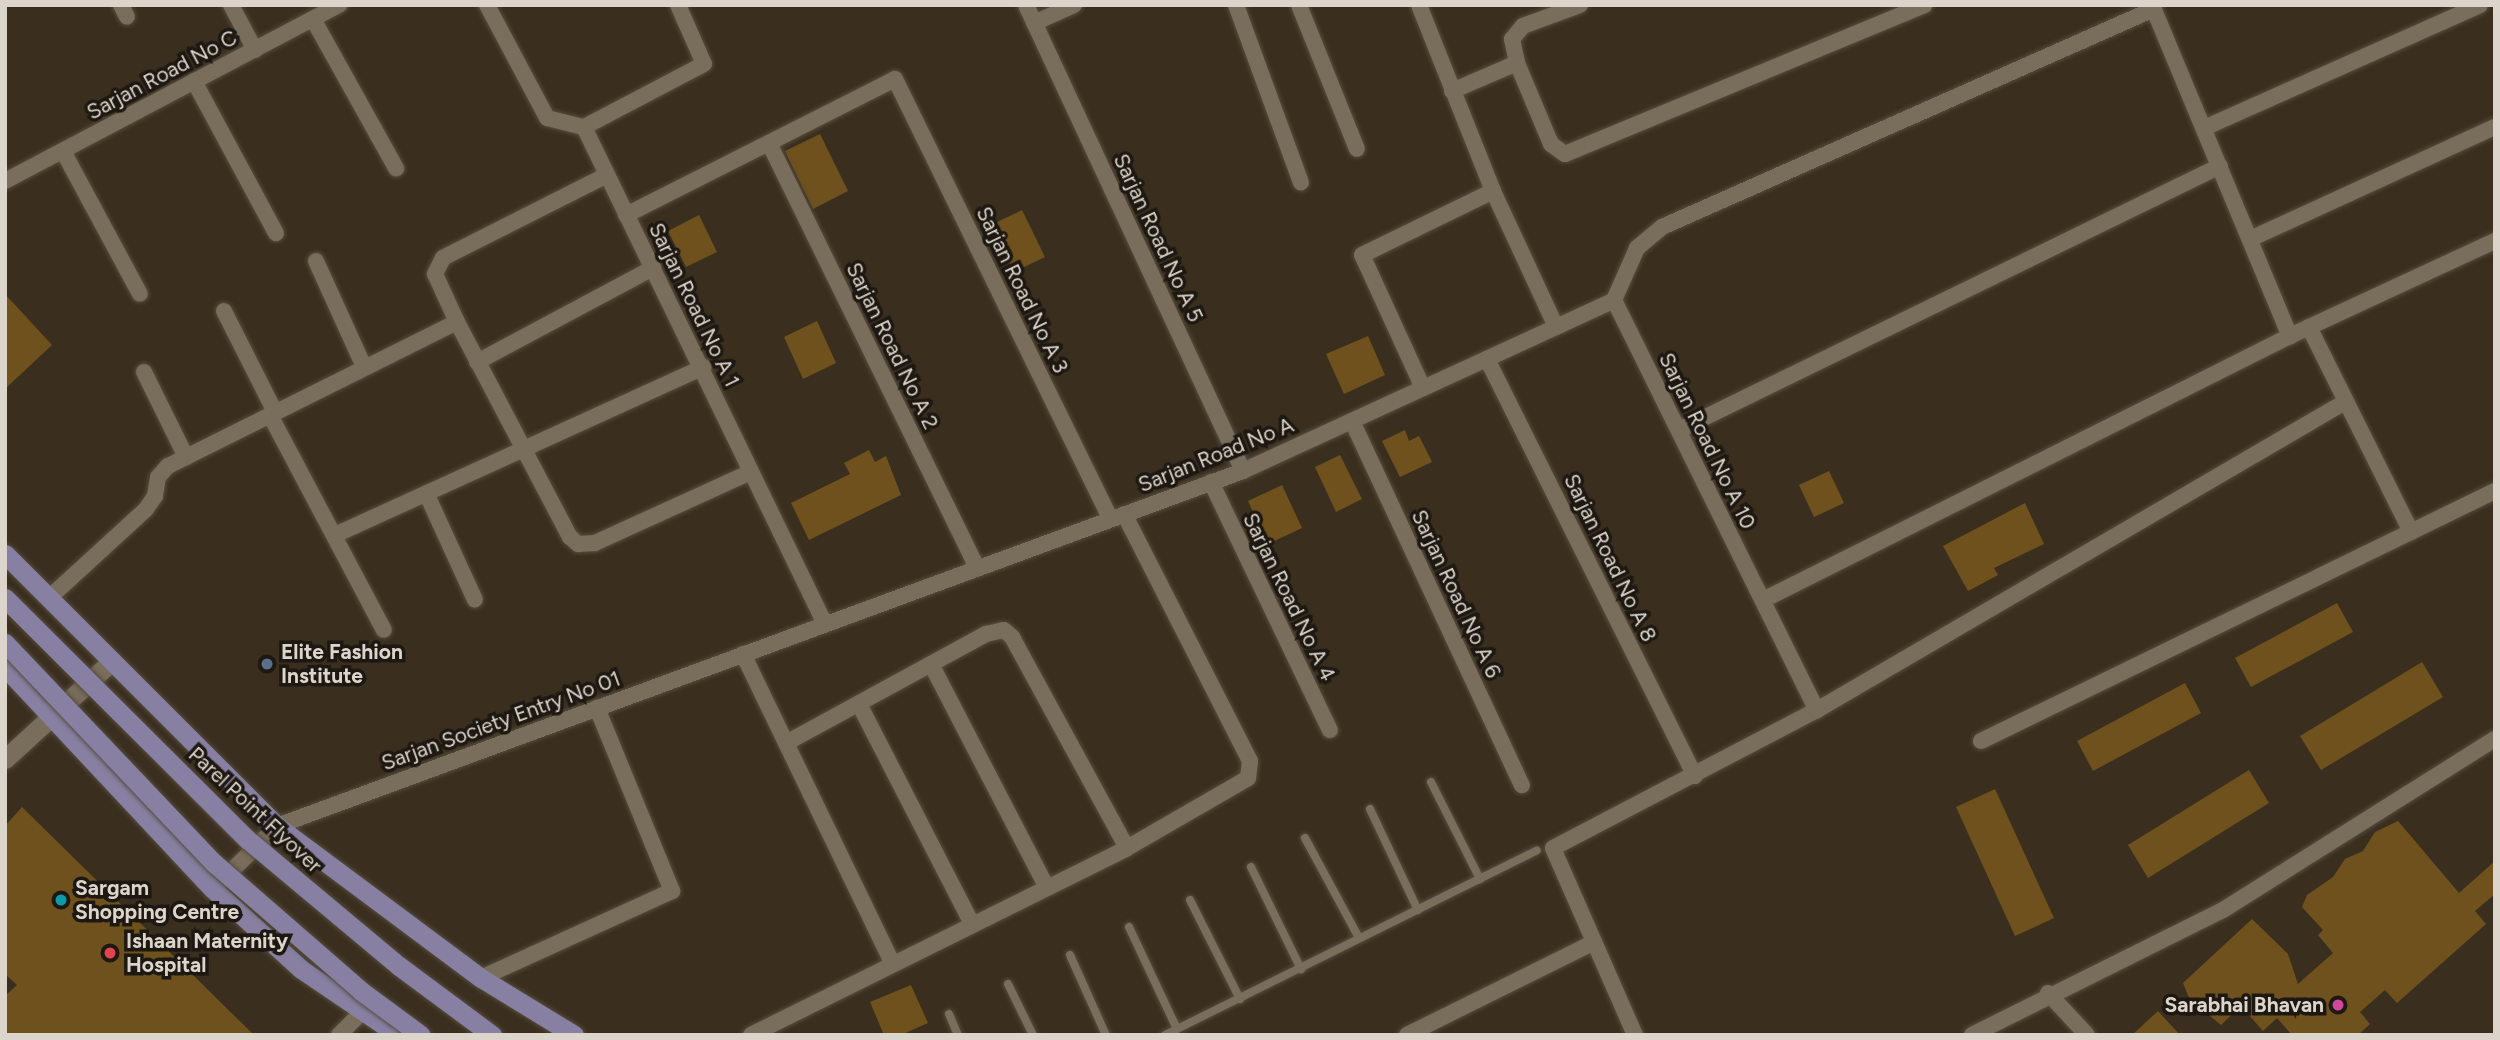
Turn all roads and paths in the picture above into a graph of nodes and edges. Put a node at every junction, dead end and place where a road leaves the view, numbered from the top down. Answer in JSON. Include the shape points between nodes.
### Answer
{"nodes":[{"id":1,"x":231,"y":5,"type":"edge"},
{"id":2,"x":339,"y":5,"type":"edge"},
{"id":3,"x":487,"y":5,"type":"edge"},
{"id":4,"x":678,"y":5,"type":"edge"},
{"id":5,"x":1026,"y":5,"type":"edge"},
{"id":6,"x":1074,"y":5,"type":"edge"},
{"id":7,"x":1236,"y":5,"type":"edge"},
{"id":8,"x":1299,"y":5,"type":"edge"},
{"id":9,"x":1419,"y":5,"type":"edge"},
{"id":10,"x":1580,"y":5,"type":"edge"},
{"id":11,"x":1924,"y":5,"type":"edge"},
{"id":12,"x":2480,"y":5,"type":"edge"},
{"id":13,"x":2153,"y":7,"type":"edge"},
{"id":14,"x":313,"y":19,"type":"junction"},
{"id":15,"x":1034,"y":23,"type":"junction"},
{"id":16,"x":255,"y":50,"type":"junction"},
{"id":17,"x":1517,"y":63,"type":"junction"},
{"id":18,"x":194,"y":82,"type":"junction"},
{"id":19,"x":1452,"y":91,"type":"junction"},
{"id":20,"x":584,"y":127,"type":"junction"},
{"id":21,"x":2495,"y":127,"type":"edge"},
{"id":22,"x":2204,"y":128,"type":"junction"},
{"id":23,"x":769,"y":143,"type":"junction"},
{"id":24,"x":1357,"y":149,"type":"dead end"},
{"id":25,"x":63,"y":151,"type":"junction"},
{"id":26,"x":2220,"y":166,"type":"junction"},
{"id":27,"x":396,"y":169,"type":"dead end"},
{"id":28,"x":607,"y":175,"type":"junction"},
{"id":29,"x":5,"y":181,"type":"edge"},
{"id":30,"x":1301,"y":183,"type":"dead end"},
{"id":31,"x":1493,"y":191,"type":"junction"},
{"id":32,"x":626,"y":215,"type":"junction"},
{"id":33,"x":276,"y":233,"type":"dead end"},
{"id":34,"x":2250,"y":239,"type":"junction"},
{"id":35,"x":2495,"y":241,"type":"edge"},
{"id":36,"x":316,"y":261,"type":"dead end"},
{"id":37,"x":653,"y":268,"type":"junction"},
{"id":38,"x":140,"y":295,"type":"dead end"},
{"id":39,"x":1614,"y":300,"type":"junction"},
{"id":40,"x":224,"y":311,"type":"dead end"},
{"id":41,"x":457,"y":322,"type":"junction"},
{"id":42,"x":1556,"y":327,"type":"junction"},
{"id":43,"x":2309,"y":327,"type":"junction"},
{"id":44,"x":2290,"y":336,"type":"junction"},
{"id":45,"x":1487,"y":359,"type":"junction"},
{"id":46,"x":478,"y":362,"type":"junction"},
{"id":47,"x":703,"y":367,"type":"junction"},
{"id":48,"x":364,"y":368,"type":"junction"},
{"id":49,"x":144,"y":372,"type":"dead end"},
{"id":50,"x":1423,"y":388,"type":"junction"},
{"id":51,"x":2345,"y":402,"type":"junction"},
{"id":52,"x":273,"y":413,"type":"junction"},
{"id":53,"x":1352,"y":421,"type":"junction"},
{"id":54,"x":1679,"y":430,"type":"junction"},
{"id":55,"x":523,"y":450,"type":"junction"},
{"id":56,"x":186,"y":457,"type":"junction"},
{"id":57,"x":1243,"y":471,"type":"junction"},
{"id":58,"x":751,"y":472,"type":"junction"},
{"id":59,"x":1211,"y":482,"type":"junction"},
{"id":60,"x":2495,"y":491,"type":"edge"},
{"id":61,"x":427,"y":495,"type":"junction"},
{"id":62,"x":1118,"y":517,"type":"junction"},
{"id":63,"x":2411,"y":531,"type":"junction"},
{"id":64,"x":335,"y":536,"type":"junction"},
{"id":65,"x":5,"y":554,"type":"edge"},
{"id":66,"x":977,"y":568,"type":"junction"},
{"id":67,"x":49,"y":597,"type":"junction"},
{"id":68,"x":5,"y":598,"type":"edge"},
{"id":69,"x":475,"y":600,"type":"dead end"},
{"id":70,"x":1763,"y":600,"type":"junction"},
{"id":71,"x":825,"y":624,"type":"junction"},
{"id":72,"x":384,"y":630,"type":"dead end"},
{"id":73,"x":5,"y":643,"type":"edge"},
{"id":74,"x":743,"y":654,"type":"junction"},
{"id":75,"x":112,"y":661,"type":"junction"},
{"id":76,"x":931,"y":664,"type":"junction"},
{"id":77,"x":5,"y":667,"type":"edge"},
{"id":78,"x":859,"y":704,"type":"junction"},
{"id":79,"x":597,"y":708,"type":"junction"},
{"id":80,"x":1817,"y":710,"type":"junction"},
{"id":81,"x":51,"y":718,"type":"junction"},
{"id":82,"x":1330,"y":730,"type":"dead end"},
{"id":83,"x":2495,"y":739,"type":"edge"},
{"id":84,"x":1981,"y":741,"type":"dead end"},
{"id":85,"x":786,"y":743,"type":"junction"},
{"id":86,"x":5,"y":760,"type":"edge"},
{"id":87,"x":1695,"y":776,"type":"junction"},
{"id":88,"x":1432,"y":782,"type":"dead end"},
{"id":89,"x":1522,"y":785,"type":"dead end"},
{"id":90,"x":1370,"y":809,"type":"dead end"},
{"id":91,"x":277,"y":826,"type":"junction"},
{"id":92,"x":1305,"y":838,"type":"dead end"},
{"id":93,"x":1127,"y":848,"type":"junction"},
{"id":94,"x":1537,"y":849,"type":"dead end"},
{"id":95,"x":1251,"y":867,"type":"dead end"},
{"id":96,"x":1480,"y":879,"type":"junction"},
{"id":97,"x":1047,"y":888,"type":"junction"},
{"id":98,"x":213,"y":889,"type":"junction"},
{"id":99,"x":1190,"y":900,"type":"dead end"},
{"id":100,"x":1418,"y":910,"type":"junction"},
{"id":101,"x":972,"y":925,"type":"junction"},
{"id":102,"x":1129,"y":927,"type":"dead end"},
{"id":103,"x":1359,"y":939,"type":"junction"},
{"id":104,"x":1594,"y":942,"type":"junction"},
{"id":105,"x":1070,"y":955,"type":"dead end"},
{"id":106,"x":893,"y":964,"type":"junction"},
{"id":107,"x":1301,"y":969,"type":"junction"},
{"id":108,"x":481,"y":978,"type":"junction"},
{"id":109,"x":1008,"y":984,"type":"dead end"},
{"id":110,"x":2048,"y":993,"type":"junction"},
{"id":111,"x":1240,"y":999,"type":"junction"},
{"id":112,"x":365,"y":1009,"type":"junction"},
{"id":113,"x":948,"y":1014,"type":"dead end"},
{"id":114,"x":1177,"y":1029,"type":"junction"},
{"id":115,"x":340,"y":1035,"type":"edge"},
{"id":116,"x":398,"y":1035,"type":"edge"},
{"id":117,"x":421,"y":1035,"type":"edge"},
{"id":118,"x":492,"y":1035,"type":"edge"},
{"id":119,"x":574,"y":1035,"type":"edge"},
{"id":120,"x":751,"y":1035,"type":"edge"},
{"id":121,"x":958,"y":1035,"type":"edge"},
{"id":122,"x":1033,"y":1035,"type":"edge"},
{"id":123,"x":1105,"y":1035,"type":"edge"},
{"id":124,"x":1165,"y":1035,"type":"edge"},
{"id":125,"x":1407,"y":1035,"type":"edge"},
{"id":126,"x":1635,"y":1035,"type":"edge"},
{"id":127,"x":1972,"y":1035,"type":"edge"},
{"id":128,"x":2087,"y":1035,"type":"edge"}],
"edges":[{"from":1,"to":16,"type":"street"},
{"from":2,"to":14,"type":"street","name":"Sarjan Road No C"},
{"from":3,"to":20,"type":"street","via":[[547,118]]},
{"from":4,"to":20,"type":"street","via":[[704,64]]},
{"from":5,"to":15,"type":"street","name":"Sarjan Road No A 5"},
{"from":6,"to":15,"type":"street"},
{"from":7,"to":30,"type":"street"},
{"from":8,"to":24,"type":"street"},
{"from":9,"to":19,"type":"street"},
{"from":10,"to":17,"type":"street","via":[[1516,31],[1512,48]]},
{"from":11,"to":17,"type":"street","via":[[1565,154],[1551,144]]},
{"from":12,"to":22,"type":"street"},
{"from":13,"to":22,"type":"street"},
{"from":13,"to":39,"type":"street","via":[[1662,227],[1637,248]]},
{"from":14,"to":16,"type":"street","name":"Sarjan Road No C"},
{"from":14,"to":27,"type":"street"},
{"from":15,"to":57,"type":"street","name":"Sarjan Road No A 5"},
{"from":16,"to":18,"type":"street","name":"Sarjan Road No C"},
{"from":17,"to":19,"type":"street"},
{"from":18,"to":25,"type":"street","name":"Sarjan Road No C"},
{"from":18,"to":33,"type":"street"},
{"from":19,"to":31,"type":"street"},
{"from":20,"to":28,"type":"street","name":"Sarjan Road No A 1"},
{"from":21,"to":34,"type":"street"},
{"from":22,"to":26,"type":"street"},
{"from":23,"to":32,"type":"street"},
{"from":23,"to":62,"type":"street","name":"Sarjan Road No A 3","via":[[895,79]]},
{"from":23,"to":66,"type":"street","name":"Sarjan Road No A 2"},
{"from":25,"to":29,"type":"street","name":"Sarjan Road No C"},
{"from":25,"to":38,"type":"street"},
{"from":26,"to":34,"type":"street"},
{"from":26,"to":54,"type":"street"},
{"from":28,"to":32,"type":"street","name":"Sarjan Road No A 1"},
{"from":28,"to":41,"type":"street","via":[[443,258],[435,274]]},
{"from":31,"to":42,"type":"street"},
{"from":31,"to":50,"type":"street","via":[[1362,254]]},
{"from":32,"to":37,"type":"street","name":"Sarjan Road No A 1"},
{"from":34,"to":44,"type":"street"},
{"from":35,"to":43,"type":"street"},
{"from":36,"to":48,"type":"street"},
{"from":37,"to":46,"type":"street"},
{"from":37,"to":47,"type":"street","name":"Sarjan Road No A 1"},
{"from":39,"to":42,"type":"street","name":"Sarjan Road No A"},
{"from":39,"to":54,"type":"street","name":"Sarjan Road No A 10"},
{"from":40,"to":52,"type":"street"},
{"from":41,"to":46,"type":"street"},
{"from":41,"to":48,"type":"street"},
{"from":42,"to":45,"type":"street","name":"Sarjan Road No A"},
{"from":43,"to":44,"type":"street"},
{"from":43,"to":51,"type":"street"},
{"from":44,"to":70,"type":"street"},
{"from":45,"to":50,"type":"street","name":"Sarjan Road No A"},
{"from":45,"to":87,"type":"street","name":"Sarjan Road No A 8"},
{"from":46,"to":55,"type":"street"},
{"from":47,"to":55,"type":"street"},
{"from":47,"to":58,"type":"street","name":"Sarjan Road No A 1"},
{"from":48,"to":52,"type":"street"},
{"from":49,"to":56,"type":"street"},
{"from":50,"to":53,"type":"street","name":"Sarjan Road No A"},
{"from":51,"to":63,"type":"street"},
{"from":51,"to":80,"type":"street"},
{"from":52,"to":56,"type":"street"},
{"from":52,"to":64,"type":"street"},
{"from":53,"to":57,"type":"street","name":"Sarjan Road No A"},
{"from":53,"to":89,"type":"street","name":"Sarjan Road No A 6"},
{"from":54,"to":70,"type":"street","name":"Sarjan Road No A 10"},
{"from":55,"to":58,"type":"street","via":[[570,537],[586,546]]},
{"from":55,"to":61,"type":"street"},
{"from":56,"to":67,"type":"street","via":[[162,470],[146,509]]},
{"from":57,"to":59,"type":"street","name":"Sarjan Road No A"},
{"from":58,"to":71,"type":"street","name":"Sarjan Road No A 1"},
{"from":59,"to":62,"type":"street","name":"Sarjan Road No A"},
{"from":59,"to":82,"type":"street","name":"Sarjan Road No A 4"},
{"from":60,"to":63,"type":"street"},
{"from":61,"to":64,"type":"street"},
{"from":61,"to":69,"type":"street"},
{"from":62,"to":66,"type":"street","name":"Sarjan Road No A"},
{"from":62,"to":93,"type":"street","name":"Sarjan Road No A 3","via":[[1251,770],[1241,786]]},
{"from":63,"to":84,"type":"street"},
{"from":64,"to":72,"type":"street"},
{"from":65,"to":67,"type":"main road"},
{"from":66,"to":71,"type":"street","name":"Sarjan Road No A"},
{"from":67,"to":75,"type":"main road"},
{"from":68,"to":118,"type":"main road","name":"Parel Point Flyover","bridge":true,"via":[[247,839],[399,966]]},
{"from":70,"to":80,"type":"street","name":"Sarjan Road No A 10"},
{"from":71,"to":74,"type":"street","name":"Sarjan Society Entry No 01"},
{"from":73,"to":117,"type":"main road","bridge":true,"via":[[214,863],[360,991]]},
{"from":74,"to":79,"type":"street","name":"Sarjan Society Entry No 01"},
{"from":74,"to":85,"type":"street"},
{"from":75,"to":81,"type":"street"},
{"from":75,"to":91,"type":"main road"},
{"from":76,"to":78,"type":"street"},
{"from":76,"to":93,"type":"street","via":[[992,632],[1008,633]]},
{"from":76,"to":97,"type":"street"},
{"from":77,"to":81,"type":"main road"},
{"from":78,"to":85,"type":"street"},
{"from":78,"to":101,"type":"street"},
{"from":79,"to":91,"type":"street","name":"Sarjan Society Entry No 01"},
{"from":79,"to":108,"type":"street","via":[[672,891]]},
{"from":80,"to":87,"type":"street"},
{"from":81,"to":86,"type":"street"},
{"from":81,"to":98,"type":"main road"},
{"from":83,"to":110,"type":"street","via":[[2223,910]]},
{"from":85,"to":106,"type":"street"},
{"from":87,"to":104,"type":"street","via":[[1553,848]]},
{"from":88,"to":96,"type":"lane"},
{"from":90,"to":100,"type":"lane"},
{"from":91,"to":98,"type":"street","name":"Sarjan Society Entry No 01"},
{"from":91,"to":108,"type":"main road"},
{"from":92,"to":103,"type":"lane"},
{"from":93,"to":97,"type":"street"},
{"from":94,"to":96,"type":"lane"},
{"from":95,"to":107,"type":"lane"},
{"from":96,"to":100,"type":"lane"},
{"from":97,"to":101,"type":"street"},
{"from":98,"to":112,"type":"main road","via":[[301,969]]},
{"from":99,"to":111,"type":"lane"},
{"from":100,"to":103,"type":"lane"},
{"from":101,"to":106,"type":"street"},
{"from":102,"to":114,"type":"lane"},
{"from":103,"to":107,"type":"lane"},
{"from":104,"to":125,"type":"street"},
{"from":104,"to":126,"type":"street"},
{"from":105,"to":123,"type":"lane"},
{"from":106,"to":120,"type":"street"},
{"from":107,"to":111,"type":"lane"},
{"from":108,"to":119,"type":"main road"},
{"from":109,"to":122,"type":"lane"},
{"from":110,"to":127,"type":"street"},
{"from":110,"to":128,"type":"street"},
{"from":111,"to":114,"type":"lane"},
{"from":112,"to":115,"type":"street"},
{"from":112,"to":116,"type":"main road"},
{"from":113,"to":121,"type":"lane"},
{"from":114,"to":124,"type":"lane"}]}
